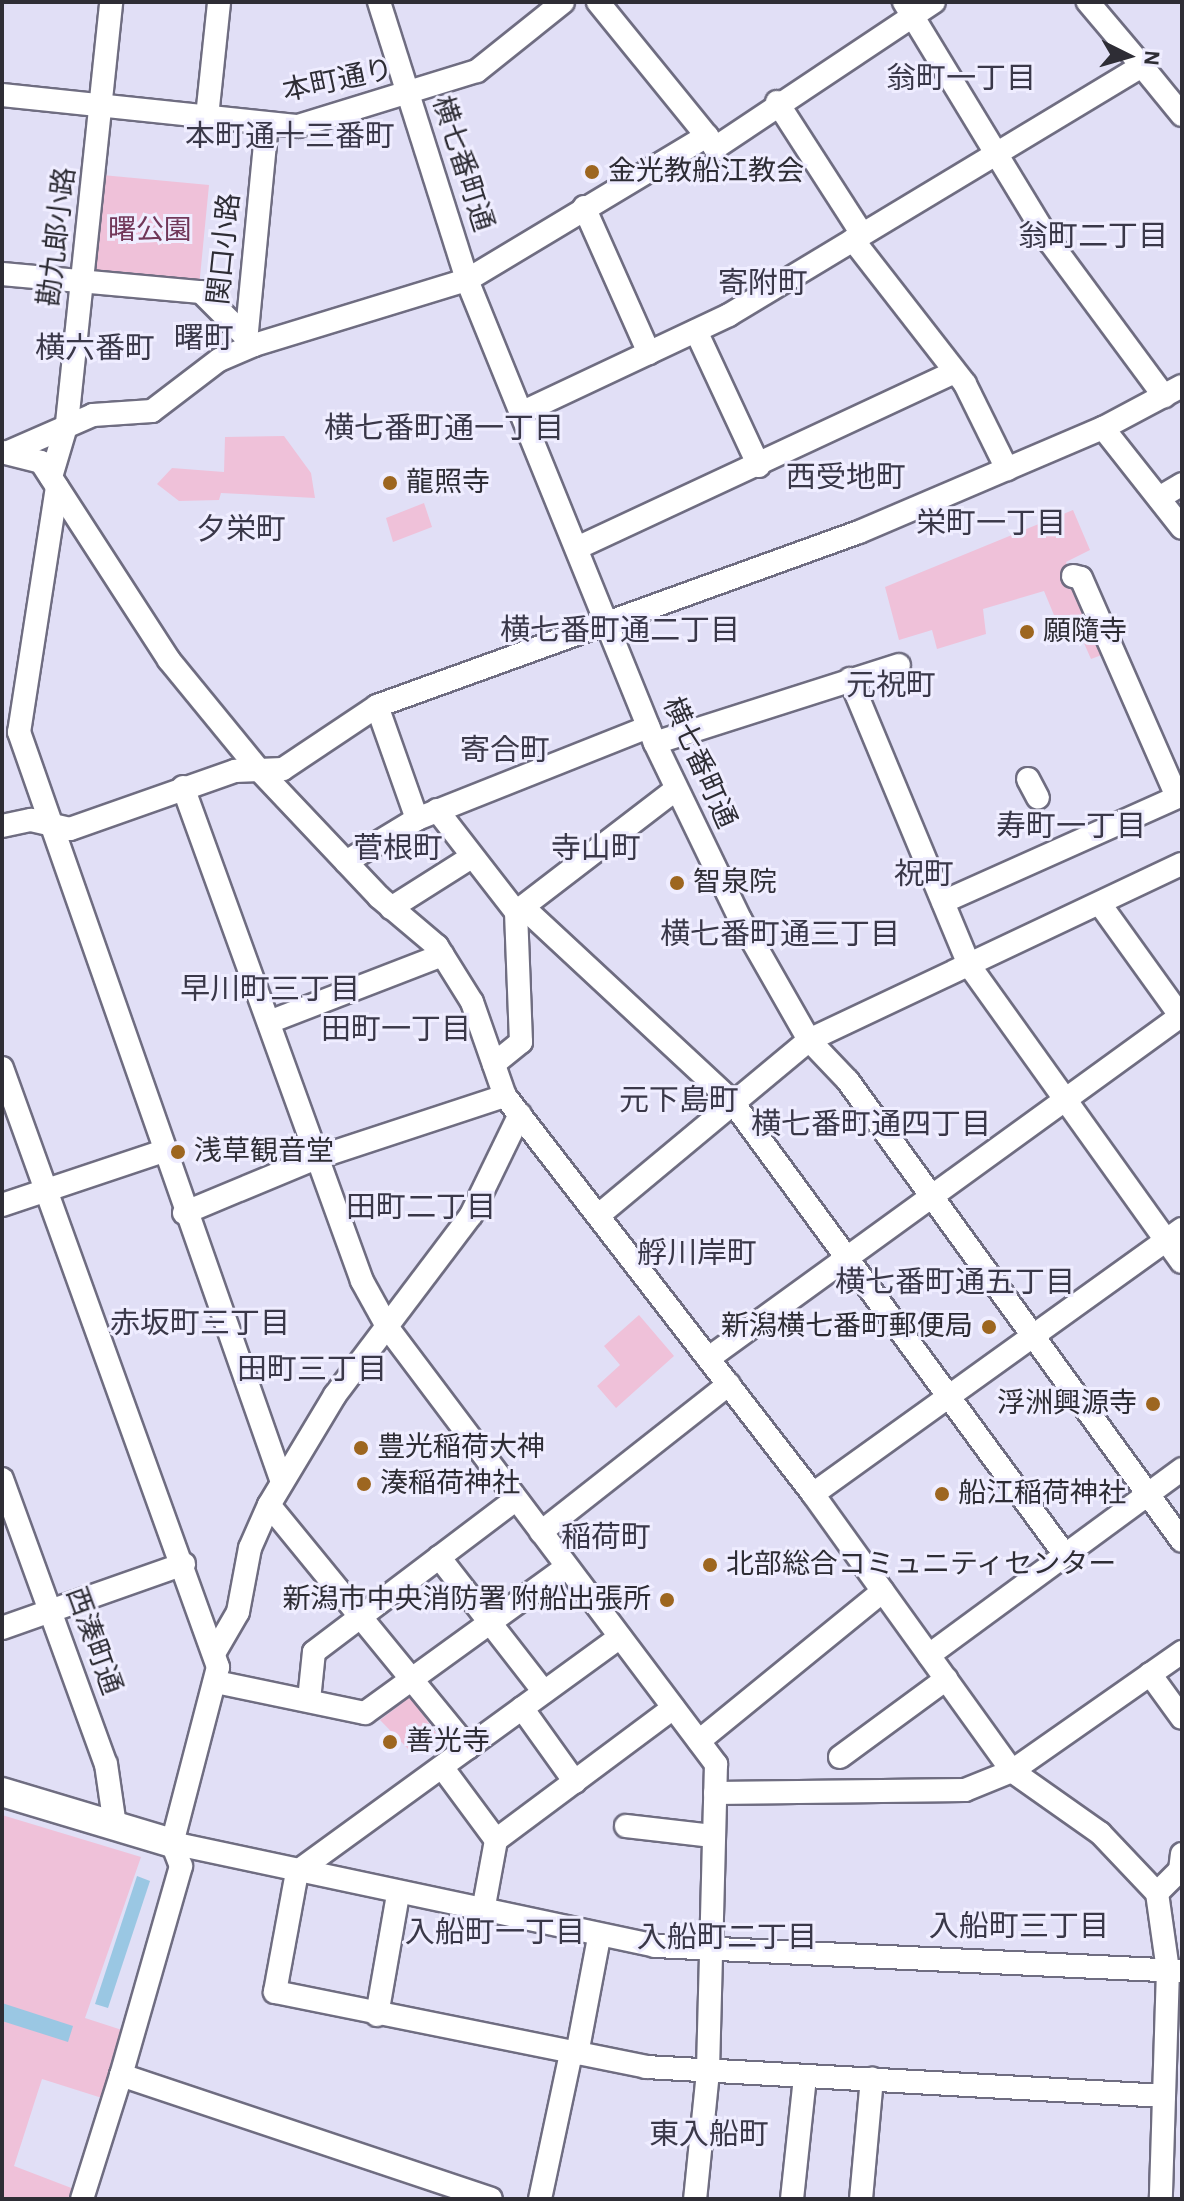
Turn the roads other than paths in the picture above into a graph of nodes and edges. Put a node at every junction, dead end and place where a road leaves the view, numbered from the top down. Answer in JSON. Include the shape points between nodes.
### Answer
{"nodes":[{"id":1,"x":111,"y":2,"type":"edge"},
{"id":2,"x":219,"y":2,"type":"edge"},
{"id":3,"x":379,"y":2,"type":"edge"},
{"id":4,"x":563,"y":2,"type":"edge"},
{"id":5,"x":598,"y":2,"type":"edge"},
{"id":6,"x":1088,"y":2,"type":"edge"},
{"id":7,"x":918,"y":6,"type":"edge"},
{"id":8,"x":1142,"y":66,"type":"junction"},
{"id":9,"x":2,"y":95,"type":"edge"},
{"id":10,"x":409,"y":98,"type":"junction"},
{"id":11,"x":777,"y":102,"type":"junction"},
{"id":12,"x":103,"y":106,"type":"junction"},
{"id":13,"x":1182,"y":115,"type":"edge"},
{"id":14,"x":207,"y":117,"type":"junction"},
{"id":15,"x":267,"y":124,"type":"junction"},
{"id":16,"x":707,"y":136,"type":"junction"},
{"id":17,"x":1000,"y":157,"type":"junction"},
{"id":18,"x":584,"y":207,"type":"junction"},
{"id":19,"x":858,"y":237,"type":"junction"},
{"id":20,"x":2,"y":274,"type":"edge"},
{"id":21,"x":467,"y":280,"type":"junction"},
{"id":22,"x":83,"y":282,"type":"junction"},
{"id":23,"x":696,"y":331,"type":"junction"},
{"id":24,"x":250,"y":338,"type":"junction"},
{"id":25,"x":649,"y":353,"type":"junction"},
{"id":26,"x":954,"y":372,"type":"junction"},
{"id":27,"x":1173,"y":391,"type":"edge"},
{"id":28,"x":521,"y":413,"type":"junction"},
{"id":29,"x":67,"y":423,"type":"junction"},
{"id":30,"x":1103,"y":428,"type":"junction"},
{"id":31,"x":4,"y":452,"type":"edge"},
{"id":32,"x":759,"y":466,"type":"junction"},
{"id":33,"x":1007,"y":469,"type":"junction"},
{"id":34,"x":54,"y":482,"type":"junction"},
{"id":35,"x":1182,"y":484,"type":"edge"},
{"id":36,"x":1159,"y":498,"type":"junction"},
{"id":37,"x":1182,"y":528,"type":"edge"},
{"id":38,"x":577,"y":548,"type":"junction"},
{"id":39,"x":1073,"y":576,"type":"dead end"},
{"id":40,"x":607,"y":621,"type":"junction"},
{"id":41,"x":899,"y":665,"type":"dead end"},
{"id":42,"x":850,"y":679,"type":"junction"},
{"id":43,"x":377,"y":706,"type":"junction"},
{"id":44,"x":652,"y":735,"type":"junction"},
{"id":45,"x":259,"y":770,"type":"junction"},
{"id":46,"x":183,"y":787,"type":"junction"},
{"id":47,"x":675,"y":790,"type":"junction"},
{"id":48,"x":1180,"y":796,"type":"edge"},
{"id":49,"x":427,"y":814,"type":"junction"},
{"id":50,"x":50,"y":824,"type":"junction"},
{"id":51,"x":2,"y":826,"type":"edge"},
{"id":52,"x":470,"y":858,"type":"junction"},
{"id":53,"x":346,"y":862,"type":"junction"},
{"id":54,"x":1182,"y":864,"type":"edge"},
{"id":55,"x":943,"y":902,"type":"junction"},
{"id":56,"x":1100,"y":904,"type":"junction"},
{"id":57,"x":391,"y":908,"type":"junction"},
{"id":58,"x":520,"y":909,"type":"junction"},
{"id":59,"x":443,"y":955,"type":"junction"},
{"id":60,"x":969,"y":965,"type":"junction"},
{"id":61,"x":1182,"y":1016,"type":"edge"},
{"id":62,"x":269,"y":1022,"type":"junction"},
{"id":63,"x":809,"y":1040,"type":"junction"},
{"id":64,"x":494,"y":1064,"type":"junction"},
{"id":65,"x":2,"y":1068,"type":"edge"},
{"id":66,"x":505,"y":1096,"type":"junction"},
{"id":67,"x":1065,"y":1099,"type":"junction"},
{"id":68,"x":731,"y":1100,"type":"junction"},
{"id":69,"x":9,"y":1111,"type":"edge"},
{"id":70,"x":520,"y":1114,"type":"junction"},
{"id":71,"x":163,"y":1151,"type":"junction"},
{"id":72,"x":316,"y":1158,"type":"junction"},
{"id":73,"x":45,"y":1189,"type":"junction"},
{"id":74,"x":932,"y":1195,"type":"junction"},
{"id":75,"x":2,"y":1205,"type":"edge"},
{"id":76,"x":184,"y":1213,"type":"junction"},
{"id":77,"x":599,"y":1215,"type":"junction"},
{"id":78,"x":1174,"y":1234,"type":"edge"},
{"id":79,"x":847,"y":1257,"type":"junction"},
{"id":80,"x":1182,"y":1262,"type":"edge"},
{"id":81,"x":388,"y":1328,"type":"junction"},
{"id":82,"x":1031,"y":1333,"type":"junction"},
{"id":83,"x":709,"y":1358,"type":"junction"},
{"id":84,"x":729,"y":1384,"type":"junction"},
{"id":85,"x":948,"y":1397,"type":"junction"},
{"id":86,"x":1182,"y":1469,"type":"edge"},
{"id":87,"x":2,"y":1479,"type":"edge"},
{"id":88,"x":282,"y":1482,"type":"junction"},
{"id":89,"x":1147,"y":1493,"type":"junction"},
{"id":90,"x":813,"y":1494,"type":"junction"},
{"id":91,"x":516,"y":1499,"type":"junction"},
{"id":92,"x":269,"y":1505,"type":"junction"},
{"id":93,"x":541,"y":1532,"type":"junction"},
{"id":94,"x":1182,"y":1541,"type":"edge"},
{"id":95,"x":1065,"y":1555,"type":"junction"},
{"id":96,"x":439,"y":1557,"type":"junction"},
{"id":97,"x":184,"y":1564,"type":"junction"},
{"id":98,"x":567,"y":1567,"type":"junction"},
{"id":99,"x":883,"y":1591,"type":"junction"},
{"id":100,"x":49,"y":1610,"type":"junction"},
{"id":101,"x":362,"y":1618,"type":"junction"},
{"id":102,"x":490,"y":1623,"type":"junction"},
{"id":103,"x":2,"y":1628,"type":"edge"},
{"id":104,"x":620,"y":1637,"type":"junction"},
{"id":105,"x":216,"y":1650,"type":"junction"},
{"id":106,"x":1182,"y":1652,"type":"edge"},
{"id":107,"x":929,"y":1655,"type":"junction"},
{"id":108,"x":1150,"y":1674,"type":"junction"},
{"id":109,"x":946,"y":1679,"type":"junction"},
{"id":110,"x":413,"y":1680,"type":"junction"},
{"id":111,"x":216,"y":1682,"type":"junction"},
{"id":112,"x":544,"y":1692,"type":"junction"},
{"id":113,"x":309,"y":1700,"type":"junction"},
{"id":114,"x":522,"y":1708,"type":"junction"},
{"id":115,"x":673,"y":1708,"type":"junction"},
{"id":116,"x":1182,"y":1718,"type":"edge"},
{"id":117,"x":699,"y":1741,"type":"junction"},
{"id":118,"x":468,"y":1748,"type":"junction"},
{"id":119,"x":840,"y":1757,"type":"dead end"},
{"id":120,"x":442,"y":1767,"type":"junction"},
{"id":121,"x":1012,"y":1771,"type":"junction"},
{"id":122,"x":575,"y":1782,"type":"junction"},
{"id":123,"x":2,"y":1792,"type":"edge"},
{"id":124,"x":715,"y":1793,"type":"junction"},
{"id":125,"x":115,"y":1826,"type":"junction"},
{"id":126,"x":626,"y":1826,"type":"dead end"},
{"id":127,"x":712,"y":1836,"type":"junction"},
{"id":128,"x":496,"y":1840,"type":"junction"},
{"id":129,"x":172,"y":1843,"type":"junction"},
{"id":130,"x":1182,"y":1854,"type":"edge"},
{"id":131,"x":297,"y":1872,"type":"junction"},
{"id":132,"x":1157,"y":1893,"type":"junction"},
{"id":133,"x":398,"y":1895,"type":"junction"},
{"id":134,"x":483,"y":1911,"type":"junction"},
{"id":135,"x":599,"y":1938,"type":"junction"},
{"id":136,"x":712,"y":1952,"type":"junction"},
{"id":137,"x":1175,"y":1971,"type":"edge"},
{"id":138,"x":377,"y":2015,"type":"junction"},
{"id":139,"x":574,"y":2053,"type":"junction"},
{"id":140,"x":708,"y":2072,"type":"junction"},
{"id":141,"x":121,"y":2075,"type":"junction"},
{"id":142,"x":805,"y":2077,"type":"junction"},
{"id":143,"x":872,"y":2079,"type":"junction"},
{"id":144,"x":1164,"y":2096,"type":"junction"},
{"id":145,"x":82,"y":2199,"type":"edge"},
{"id":146,"x":491,"y":2199,"type":"edge"},
{"id":147,"x":540,"y":2199,"type":"edge"},
{"id":148,"x":695,"y":2199,"type":"edge"},
{"id":149,"x":792,"y":2199,"type":"edge"},
{"id":150,"x":861,"y":2199,"type":"edge"},
{"id":151,"x":1161,"y":2199,"type":"edge"}],
"edges":[{"from":1,"to":12,"type":"street","name":"勘九郎小路"},
{"from":2,"to":14,"type":"street"},
{"from":3,"to":10,"type":"street","name":"横七番町通"},
{"from":4,"to":10,"type":"street","name":"本町通り","via":[[492,63]]},
{"from":5,"to":16,"type":"street"},
{"from":6,"to":8,"type":"street"},
{"from":7,"to":11,"type":"street"},
{"from":7,"to":17,"type":"street"},
{"from":8,"to":13,"type":"street"},
{"from":8,"to":17,"type":"street"},
{"from":9,"to":12,"type":"street","name":"本町通り"},
{"from":10,"to":15,"type":"street","name":"本町通り","via":[[298,126]]},
{"from":10,"to":21,"type":"street","name":"横七番町通"},
{"from":11,"to":16,"type":"street","via":[[715,148]]},
{"from":11,"to":19,"type":"street"},
{"from":12,"to":14,"type":"street","name":"本町通り"},
{"from":12,"to":22,"type":"street","name":"勘九郎小路"},
{"from":14,"to":15,"type":"street","name":"本町通り"},
{"from":15,"to":24,"type":"street","name":"関口小路"},
{"from":16,"to":18,"type":"street"},
{"from":17,"to":19,"type":"street"},
{"from":17,"to":27,"type":"street","via":[[1050,242]]},
{"from":18,"to":21,"type":"street"},
{"from":18,"to":25,"type":"street"},
{"from":19,"to":23,"type":"street"},
{"from":19,"to":26,"type":"street"},
{"from":20,"to":22,"type":"street"},
{"from":21,"to":24,"type":"street"},
{"from":21,"to":28,"type":"street","name":"横七番町通"},
{"from":22,"to":24,"type":"street","via":[[201,292]]},
{"from":22,"to":29,"type":"street","name":"勘九郎小路"},
{"from":23,"to":25,"type":"street"},
{"from":23,"to":32,"type":"street"},
{"from":24,"to":29,"type":"street","via":[[152,411]]},
{"from":25,"to":28,"type":"street"},
{"from":26,"to":32,"type":"street"},
{"from":26,"to":33,"type":"street"},
{"from":27,"to":30,"type":"street"},
{"from":28,"to":38,"type":"street","name":"横七番町通"},
{"from":29,"to":31,"type":"street"},
{"from":29,"to":34,"type":"street","name":"勘九郎小路"},
{"from":30,"to":33,"type":"street"},
{"from":30,"to":36,"type":"street"},
{"from":31,"to":34,"type":"street","via":[[41,462]]},
{"from":32,"to":38,"type":"street"},
{"from":33,"to":40,"type":"street","via":[[855,533]]},
{"from":34,"to":45,"type":"street","via":[[169,660]]},
{"from":34,"to":50,"type":"street","name":"勘九郎小路","via":[[19,732]]},
{"from":35,"to":36,"type":"street"},
{"from":36,"to":37,"type":"street"},
{"from":38,"to":40,"type":"street","name":"横七番町通"},
{"from":39,"to":48,"type":"street","via":[[1081,578]]},
{"from":40,"to":43,"type":"street"},
{"from":40,"to":44,"type":"street","name":"横七番町通"},
{"from":41,"to":42,"type":"street"},
{"from":42,"to":44,"type":"street"},
{"from":42,"to":55,"type":"street"},
{"from":43,"to":45,"type":"street","via":[[283,769]]},
{"from":43,"to":49,"type":"street"},
{"from":44,"to":47,"type":"street","name":"横七番町通"},
{"from":44,"to":49,"type":"street"},
{"from":45,"to":46,"type":"street"},
{"from":45,"to":53,"type":"street"},
{"from":46,"to":50,"type":"street","via":[[70,829]]},
{"from":46,"to":62,"type":"street"},
{"from":47,"to":58,"type":"street"},
{"from":47,"to":63,"type":"street","name":"横七番町通"},
{"from":48,"to":55,"type":"street"},
{"from":49,"to":52,"type":"street"},
{"from":49,"to":53,"type":"street"},
{"from":50,"to":51,"type":"street"},
{"from":50,"to":71,"type":"street","name":"勘九郎小路"},
{"from":52,"to":57,"type":"street"},
{"from":52,"to":58,"type":"street"},
{"from":53,"to":57,"type":"street"},
{"from":54,"to":56,"type":"street"},
{"from":55,"to":60,"type":"street"},
{"from":56,"to":60,"type":"street"},
{"from":56,"to":61,"type":"street"},
{"from":57,"to":59,"type":"street"},
{"from":58,"to":64,"type":"street","via":[[521,1042]]},
{"from":58,"to":68,"type":"street"},
{"from":59,"to":62,"type":"street"},
{"from":59,"to":64,"type":"street","via":[[472,1002]]},
{"from":60,"to":63,"type":"street"},
{"from":60,"to":67,"type":"street"},
{"from":61,"to":67,"type":"street"},
{"from":62,"to":72,"type":"street"},
{"from":63,"to":68,"type":"street"},
{"from":63,"to":74,"type":"street","name":"横七番町通"},
{"from":64,"to":66,"type":"street"},
{"from":65,"to":69,"type":"street"},
{"from":66,"to":70,"type":"street"},
{"from":66,"to":72,"type":"street"},
{"from":67,"to":74,"type":"street"},
{"from":67,"to":78,"type":"street"},
{"from":68,"to":77,"type":"street"},
{"from":68,"to":79,"type":"street"},
{"from":69,"to":73,"type":"street"},
{"from":70,"to":77,"type":"street"},
{"from":70,"to":81,"type":"street","via":[[471,1215]]},
{"from":71,"to":73,"type":"street"},
{"from":71,"to":76,"type":"street","name":"勘九郎小路"},
{"from":72,"to":76,"type":"street"},
{"from":72,"to":81,"type":"street","via":[[362,1281]]},
{"from":73,"to":75,"type":"street"},
{"from":73,"to":97,"type":"street"},
{"from":74,"to":79,"type":"street"},
{"from":74,"to":82,"type":"street","name":"横七番町通"},
{"from":76,"to":88,"type":"street","name":"勘九郎小路"},
{"from":77,"to":83,"type":"street"},
{"from":78,"to":80,"type":"street"},
{"from":78,"to":82,"type":"street"},
{"from":79,"to":83,"type":"street"},
{"from":79,"to":85,"type":"street"},
{"from":81,"to":88,"type":"street"},
{"from":81,"to":91,"type":"street"},
{"from":82,"to":85,"type":"street"},
{"from":82,"to":89,"type":"street","name":"横七番町通"},
{"from":83,"to":84,"type":"street"},
{"from":84,"to":90,"type":"street"},
{"from":84,"to":93,"type":"street"},
{"from":85,"to":90,"type":"street"},
{"from":85,"to":95,"type":"street"},
{"from":86,"to":89,"type":"street"},
{"from":87,"to":100,"type":"street","name":"西湊町通"},
{"from":88,"to":92,"type":"street"},
{"from":89,"to":94,"type":"street","name":"横七番町通"},
{"from":89,"to":95,"type":"street"},
{"from":90,"to":99,"type":"street"},
{"from":91,"to":93,"type":"street"},
{"from":91,"to":96,"type":"street"},
{"from":92,"to":101,"type":"street"},
{"from":92,"to":105,"type":"street","via":[[250,1548],[238,1612]]},
{"from":93,"to":98,"type":"street"},
{"from":95,"to":107,"type":"street"},
{"from":96,"to":101,"type":"street"},
{"from":96,"to":102,"type":"street"},
{"from":97,"to":100,"type":"street"},
{"from":97,"to":105,"type":"street"},
{"from":98,"to":102,"type":"street"},
{"from":98,"to":104,"type":"street"},
{"from":99,"to":107,"type":"street"},
{"from":99,"to":117,"type":"street"},
{"from":100,"to":103,"type":"street"},
{"from":100,"to":125,"type":"street","name":"西湊町通","via":[[106,1764]]},
{"from":101,"to":110,"type":"street"},
{"from":101,"to":113,"type":"street","via":[[314,1652]]},
{"from":102,"to":110,"type":"street"},
{"from":102,"to":112,"type":"street"},
{"from":104,"to":112,"type":"street"},
{"from":104,"to":115,"type":"street"},
{"from":105,"to":111,"type":"street"},
{"from":106,"to":108,"type":"street"},
{"from":107,"to":109,"type":"street"},
{"from":108,"to":116,"type":"street"},
{"from":108,"to":121,"type":"street"},
{"from":109,"to":119,"type":"street"},
{"from":109,"to":121,"type":"street"},
{"from":110,"to":113,"type":"street","via":[[365,1713]]},
{"from":110,"to":118,"type":"street"},
{"from":111,"to":113,"type":"street"},
{"from":111,"to":129,"type":"street"},
{"from":112,"to":114,"type":"street"},
{"from":114,"to":118,"type":"street"},
{"from":114,"to":122,"type":"street"},
{"from":115,"to":117,"type":"street"},
{"from":115,"to":122,"type":"street"},
{"from":117,"to":124,"type":"street","via":[[716,1764]]},
{"from":118,"to":120,"type":"street"},
{"from":120,"to":128,"type":"street"},
{"from":120,"to":131,"type":"street"},
{"from":121,"to":124,"type":"street","via":[[965,1790]]},
{"from":121,"to":132,"type":"street","via":[[1100,1833]]},
{"from":122,"to":128,"type":"street"},
{"from":123,"to":125,"type":"main road"},
{"from":124,"to":127,"type":"street"},
{"from":125,"to":129,"type":"main road"},
{"from":126,"to":127,"type":"street"},
{"from":127,"to":136,"type":"street"},
{"from":128,"to":134,"type":"street"},
{"from":129,"to":131,"type":"street"},
{"from":129,"to":141,"type":"street","via":[[181,1866]]},
{"from":130,"to":132,"type":"street","via":[[1180,1870]]},
{"from":131,"to":133,"type":"street"},
{"from":131,"to":138,"type":"street","via":[[275,1992]]},
{"from":132,"to":137,"type":"street"},
{"from":133,"to":134,"type":"street"},
{"from":133,"to":138,"type":"street"},
{"from":134,"to":135,"type":"street"},
{"from":135,"to":136,"type":"street"},
{"from":135,"to":139,"type":"street"},
{"from":136,"to":137,"type":"street"},
{"from":136,"to":140,"type":"street"},
{"from":137,"to":144,"type":"street"},
{"from":138,"to":139,"type":"street"},
{"from":139,"to":140,"type":"street"},
{"from":139,"to":147,"type":"street"},
{"from":140,"to":142,"type":"street"},
{"from":140,"to":148,"type":"street"},
{"from":141,"to":145,"type":"street"},
{"from":141,"to":146,"type":"street"},
{"from":142,"to":143,"type":"street"},
{"from":142,"to":149,"type":"street"},
{"from":143,"to":144,"type":"street"},
{"from":143,"to":150,"type":"street"},
{"from":144,"to":151,"type":"street"}]}
